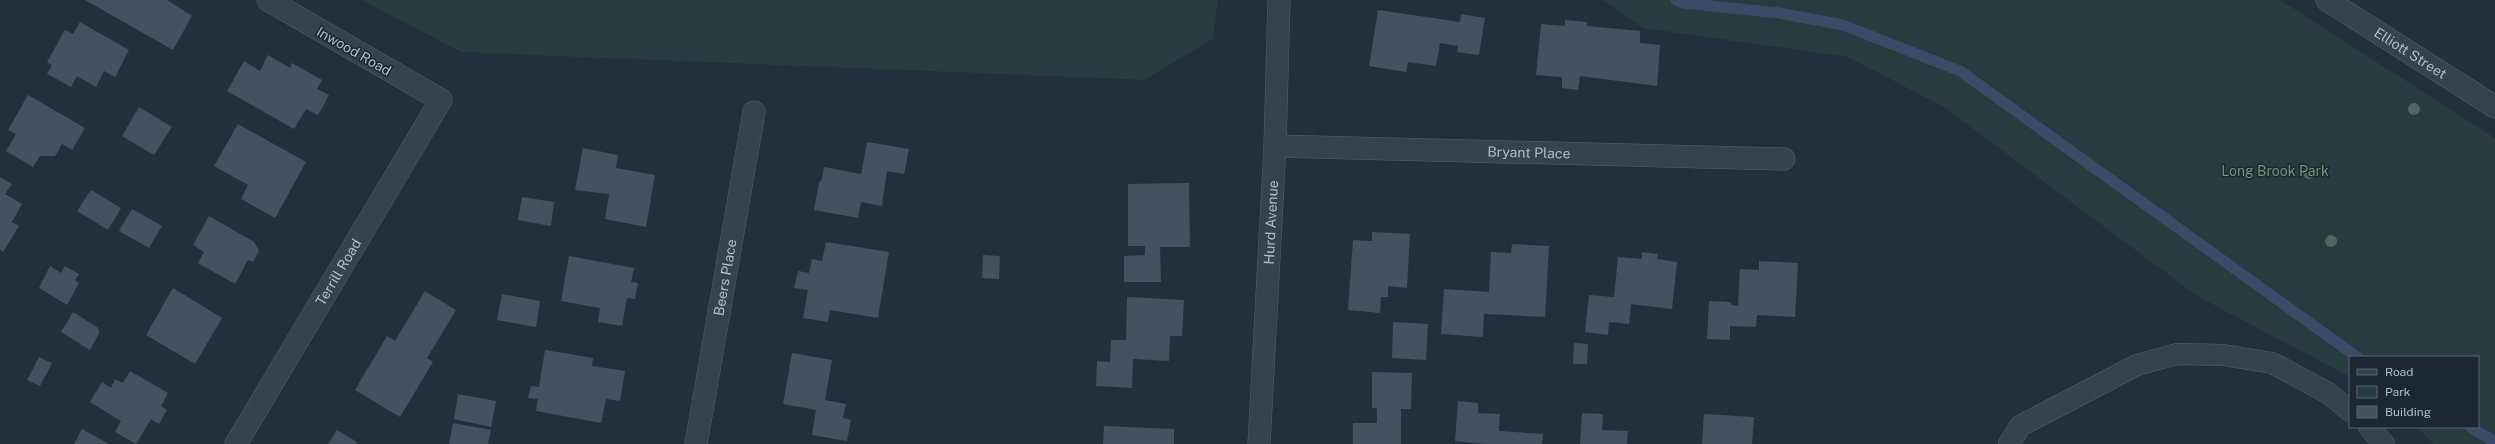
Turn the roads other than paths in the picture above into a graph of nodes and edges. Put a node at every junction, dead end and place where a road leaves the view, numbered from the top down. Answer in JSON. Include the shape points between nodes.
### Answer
{"nodes":[{"id":1,"x":268,"y":0,"type":"edge"},
{"id":2,"x":1279,"y":0,"type":"edge"},
{"id":3,"x":2326,"y":0,"type":"edge"},
{"id":4,"x":441,"y":100,"type":"joint"},
{"id":5,"x":2495,"y":107,"type":"edge"},
{"id":6,"x":754,"y":112,"type":"dead end"},
{"id":7,"x":1275,"y":146,"type":"junction"},
{"id":8,"x":1784,"y":159,"type":"dead end"},
{"id":9,"x":2349,"y":410,"type":"edge"},
{"id":10,"x":2370,"y":428,"type":"edge"},
{"id":11,"x":236,"y":444,"type":"edge"},
{"id":12,"x":696,"y":444,"type":"edge"},
{"id":13,"x":1259,"y":444,"type":"edge"},
{"id":14,"x":2009,"y":444,"type":"edge"},
{"id":15,"x":2384,"y":444,"type":"edge"}],
"edges":[{"from":1,"to":4,"type":"street","name":"Inwood Road"},
{"from":2,"to":7,"type":"street","name":"Hurd Avenue"},
{"from":3,"to":5,"type":"street","name":"Elliott Street"},
{"from":4,"to":11,"type":"street","name":"Terrill Road"},
{"from":6,"to":12,"type":"street","name":"Beers Place"},
{"from":7,"to":8,"type":"street","name":"Bryant Place"},
{"from":7,"to":13,"type":"street","name":"Hurd Avenue"},
{"from":9,"to":14,"type":"lane","via":[[2328,393],[2272,363],[2223,355],[2177,354],[2137,365],[2020,426]]},
{"from":10,"to":15,"type":"lane"}]}
